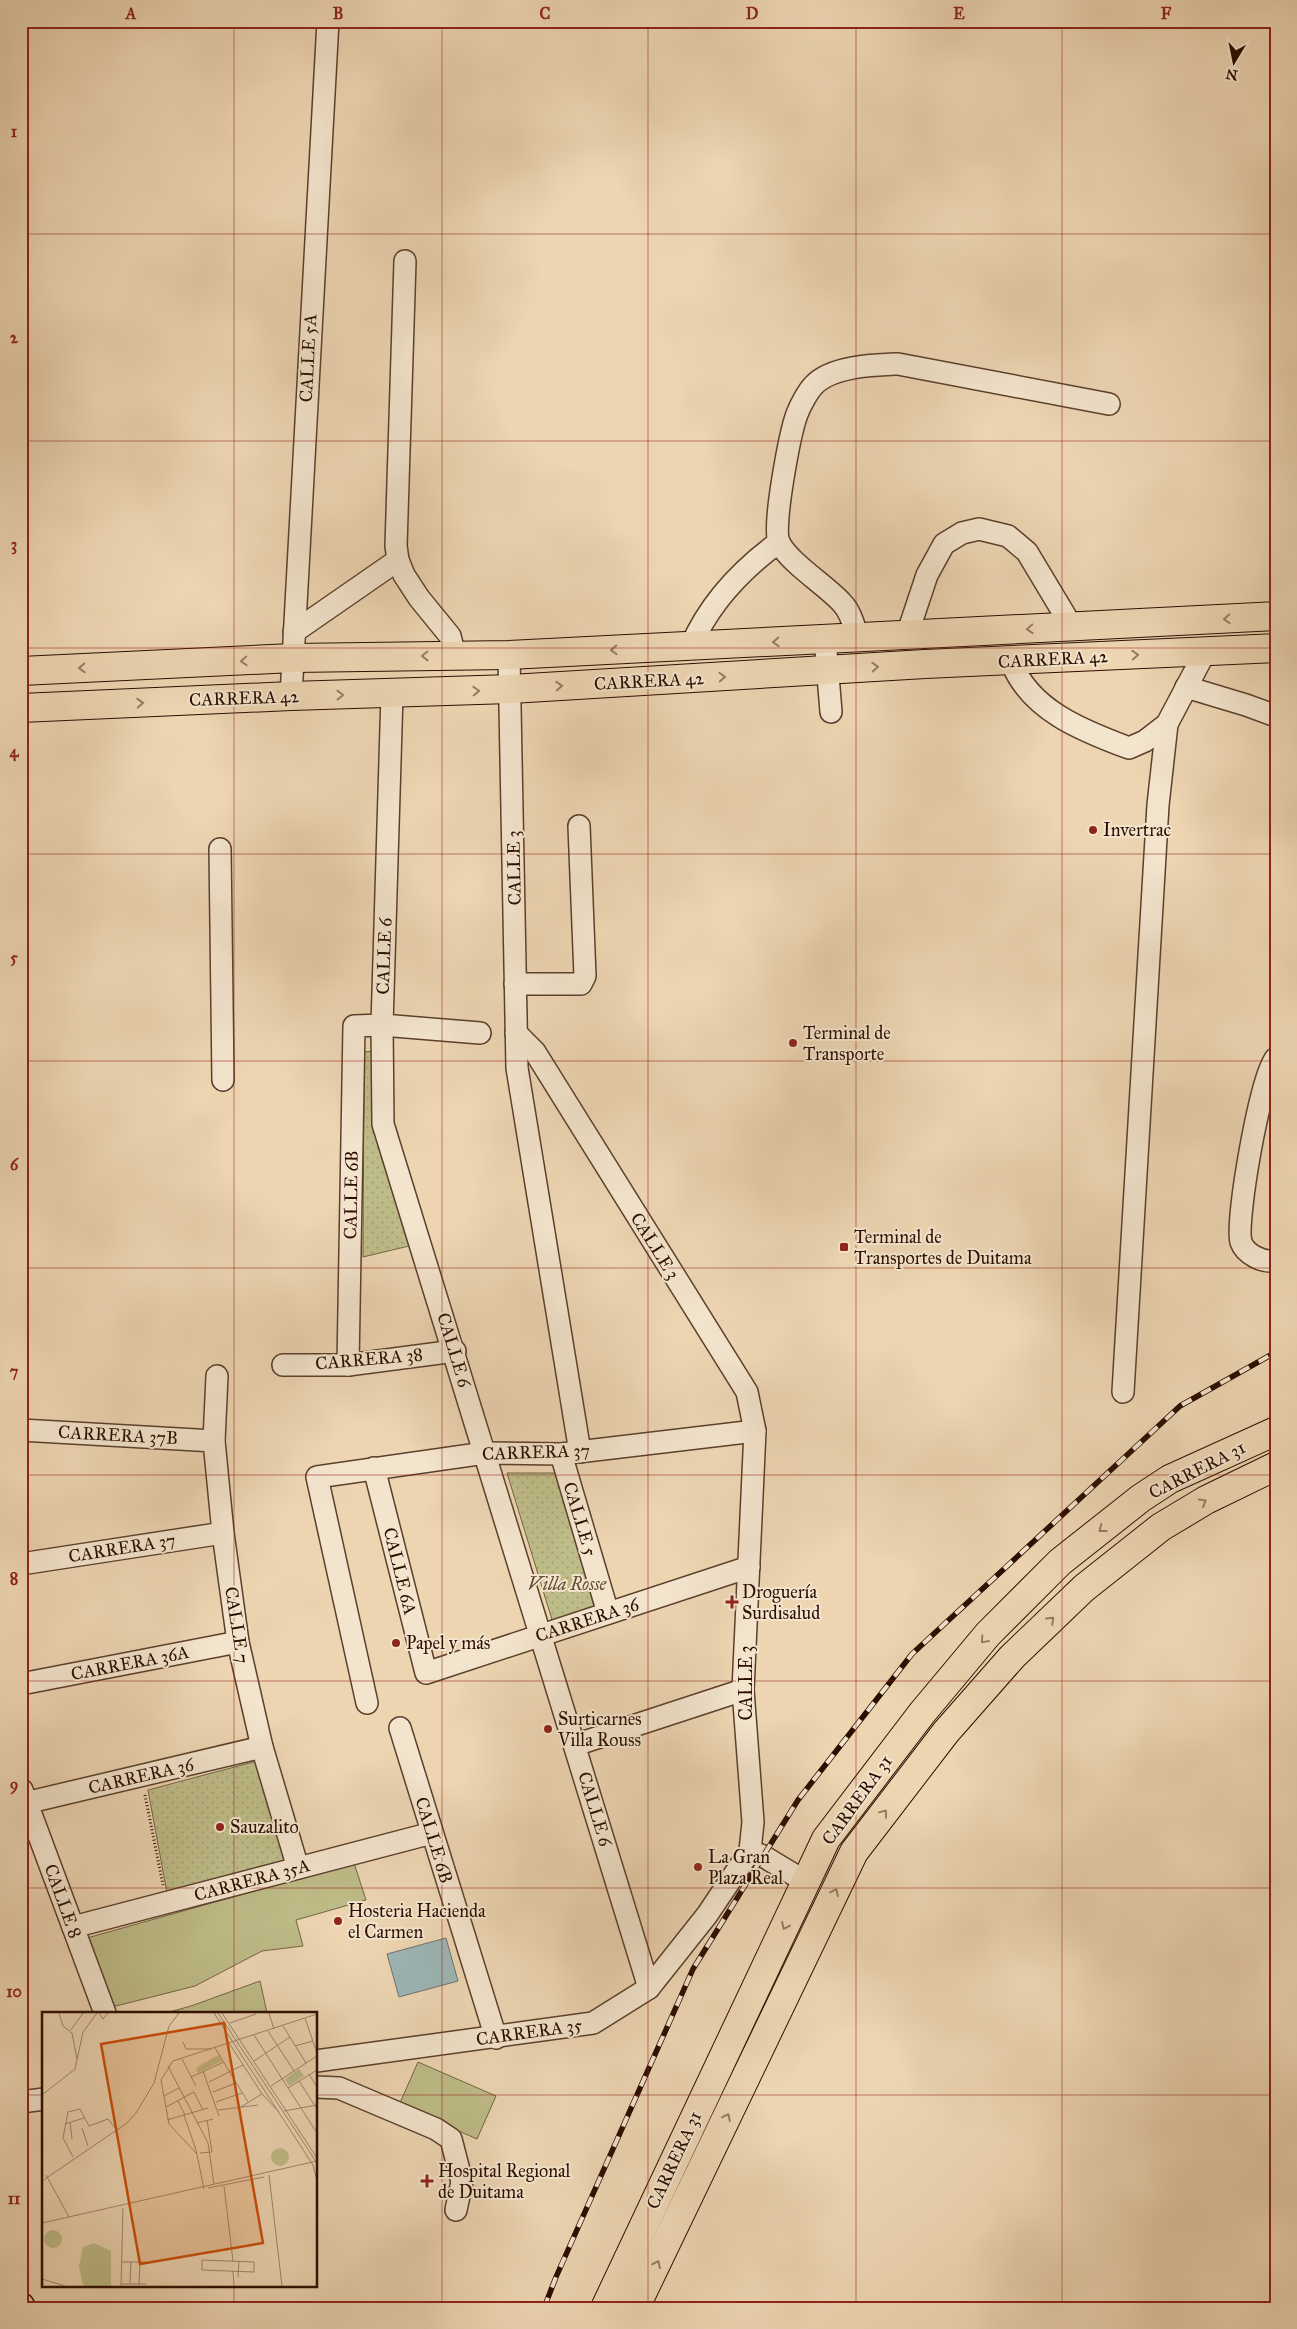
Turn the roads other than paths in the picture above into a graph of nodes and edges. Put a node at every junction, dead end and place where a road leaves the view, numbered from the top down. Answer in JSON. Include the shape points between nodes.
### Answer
{"nodes":[{"id":1,"x":328,"y":21,"type":"edge"},
{"id":2,"x":405,"y":261,"type":"dead end"},
{"id":3,"x":1109,"y":404,"type":"dead end"},
{"id":4,"x":779,"y":542,"type":"junction"},
{"id":5,"x":398,"y":560,"type":"junction"},
{"id":6,"x":1276,"y":616,"type":"edge"},
{"id":7,"x":1072,"y":627,"type":"junction"},
{"id":8,"x":964,"y":632,"type":"junction"},
{"id":9,"x":907,"y":635,"type":"junction"},
{"id":10,"x":858,"y":638,"type":"junction"},
{"id":11,"x":825,"y":639,"type":"junction"},
{"id":12,"x":294,"y":645,"type":"junction"},
{"id":13,"x":691,"y":646,"type":"junction"},
{"id":14,"x":1276,"y":648,"type":"edge"},
{"id":15,"x":1205,"y":652,"type":"junction"},
{"id":16,"x":509,"y":655,"type":"junction"},
{"id":17,"x":455,"y":656,"type":"junction"},
{"id":18,"x":1011,"y":661,"type":"junction"},
{"id":19,"x":964,"y":663,"type":"junction"},
{"id":20,"x":826,"y":670,"type":"junction"},
{"id":21,"x":21,"y":671,"type":"edge"},
{"id":22,"x":1186,"y":687,"type":"junction"},
{"id":23,"x":511,"y":689,"type":"junction"},
{"id":24,"x":392,"y":694,"type":"junction"},
{"id":25,"x":291,"y":696,"type":"junction"},
{"id":26,"x":21,"y":708,"type":"edge"},
{"id":27,"x":831,"y":712,"type":"dead end"},
{"id":28,"x":1276,"y":716,"type":"edge"},
{"id":29,"x":1167,"y":724,"type":"junction"},
{"id":30,"x":579,"y":826,"type":"dead end"},
{"id":31,"x":220,"y":849,"type":"dead end"},
{"id":32,"x":515,"y":984,"type":"junction"},
{"id":33,"x":382,"y":1025,"type":"junction"},
{"id":34,"x":480,"y":1033,"type":"dead end"},
{"id":35,"x":516,"y":1033,"type":"junction"},
{"id":36,"x":1276,"y":1058,"type":"edge"},
{"id":37,"x":223,"y":1080,"type":"dead end"},
{"id":38,"x":1276,"y":1260,"type":"edge"},
{"id":39,"x":455,"y":1351,"type":"junction"},
{"id":40,"x":283,"y":1365,"type":"dead end"},
{"id":41,"x":348,"y":1365,"type":"junction"},
{"id":42,"x":217,"y":1376,"type":"dead end"},
{"id":43,"x":1123,"y":1392,"type":"dead end"},
{"id":44,"x":21,"y":1430,"type":"edge"},
{"id":45,"x":755,"y":1431,"type":"junction"},
{"id":46,"x":1276,"y":1431,"type":"edge"},
{"id":47,"x":214,"y":1441,"type":"junction"},
{"id":48,"x":485,"y":1453,"type":"junction"},
{"id":49,"x":571,"y":1453,"type":"junction"},
{"id":50,"x":1276,"y":1466,"type":"edge"},
{"id":51,"x":374,"y":1468,"type":"junction"},
{"id":52,"x":223,"y":1533,"type":"junction"},
{"id":53,"x":21,"y":1564,"type":"edge"},
{"id":54,"x":749,"y":1568,"type":"junction"},
{"id":55,"x":608,"y":1613,"type":"junction"},
{"id":56,"x":541,"y":1635,"type":"junction"},
{"id":57,"x":238,"y":1642,"type":"junction"},
{"id":58,"x":426,"y":1673,"type":"joint"},
{"id":59,"x":21,"y":1684,"type":"edge"},
{"id":60,"x":743,"y":1690,"type":"junction"},
{"id":61,"x":367,"y":1703,"type":"dead end"},
{"id":62,"x":400,"y":1728,"type":"dead end"},
{"id":63,"x":575,"y":1745,"type":"junction"},
{"id":64,"x":262,"y":1747,"type":"junction"},
{"id":65,"x":23,"y":1799,"type":"edge"},
{"id":66,"x":432,"y":1833,"type":"junction"},
{"id":67,"x":750,"y":1851,"type":"junction"},
{"id":68,"x":298,"y":1868,"type":"junction"},
{"id":69,"x":806,"y":1882,"type":"junction"},
{"id":70,"x":73,"y":1927,"type":"junction"},
{"id":71,"x":808,"y":1948,"type":"junction"},
{"id":72,"x":649,"y":1988,"type":"junction"},
{"id":73,"x":104,"y":2012,"type":"edge"},
{"id":74,"x":496,"y":2038,"type":"junction"},
{"id":75,"x":318,"y":2061,"type":"edge"},
{"id":76,"x":318,"y":2087,"type":"edge"},
{"id":77,"x":42,"y":2099,"type":"edge"},
{"id":78,"x":21,"y":2102,"type":"edge"},
{"id":79,"x":456,"y":2210,"type":"dead end"},
{"id":80,"x":605,"y":2308,"type":"edge"},
{"id":81,"x":636,"y":2308,"type":"edge"}],
"edges":[{"from":1,"to":12,"type":"street","name":"CALLE 5A"},
{"from":2,"to":5,"type":"street"},
{"from":3,"to":4,"type":"street","via":[[898,364],[836,372],[814,384],[797,414],[777,515]]},
{"from":4,"to":10,"type":"street","via":[[796,562],[844,604]]},
{"from":4,"to":13,"type":"street","via":[[755,559],[712,608]]},
{"from":5,"to":12,"type":"street"},
{"from":5,"to":17,"type":"street","via":[[419,598],[450,636]]},
{"from":6,"to":7,"type":"highway","name":"CARRERA 42","one_way":true},
{"from":7,"to":8,"type":"highway","name":"CARRERA 42","one_way":true},
{"from":7,"to":9,"type":"street","via":[[1027,552],[1008,536],[979,529],[962,533],[944,544],[927,575]]},
{"from":8,"to":9,"type":"highway","name":"CARRERA 42"},
{"from":8,"to":19,"type":"street"},
{"from":9,"to":10,"type":"highway","name":"CARRERA 42"},
{"from":10,"to":11,"type":"highway","name":"CARRERA 42"},
{"from":11,"to":13,"type":"highway","name":"CARRERA 42","one_way":true},
{"from":11,"to":20,"type":"street"},
{"from":17,"to":12,"type":"highway","name":"CARRERA 42","one_way":true},
{"from":12,"to":21,"type":"highway","name":"CARRERA 42","one_way":true},
{"from":12,"to":25,"type":"street","name":"CALLE 5A"},
{"from":13,"to":16,"type":"highway","name":"CARRERA 42","one_way":true},
{"from":14,"to":15,"type":"highway","name":"CARRERA 42"},
{"from":18,"to":15,"type":"highway","name":"CARRERA 42","one_way":true},
{"from":15,"to":22,"type":"street"},
{"from":16,"to":17,"type":"highway","name":"CARRERA 42"},
{"from":16,"to":23,"type":"street","name":"CALLE 3"},
{"from":18,"to":19,"type":"highway","name":"CARRERA 42"},
{"from":18,"to":29,"type":"street","via":[[1017,677],[1048,710],[1092,735],[1129,748],[1145,742]]},
{"from":20,"to":19,"type":"highway","name":"CARRERA 42","one_way":true},
{"from":23,"to":20,"type":"highway","name":"CARRERA 42","one_way":true},
{"from":20,"to":27,"type":"street"},
{"from":22,"to":28,"type":"street"},
{"from":22,"to":29,"type":"street"},
{"from":24,"to":23,"type":"highway","name":"CARRERA 42","one_way":true},
{"from":23,"to":32,"type":"street","name":"CALLE 3"},
{"from":25,"to":24,"type":"highway","name":"CARRERA 42","one_way":true},
{"from":24,"to":33,"type":"street","name":"CALLE 6"},
{"from":26,"to":25,"type":"highway","name":"CARRERA 42","one_way":true},
{"from":29,"to":43,"type":"street","via":[[1158,805]]},
{"from":30,"to":32,"type":"street","via":[[584,976],[581,984]]},
{"from":31,"to":37,"type":"street"},
{"from":32,"to":35,"type":"street","name":"CALLE 3"},
{"from":33,"to":34,"type":"street"},
{"from":33,"to":39,"type":"street","name":"CALLE 6","via":[[383,1124]]},
{"from":33,"to":41,"type":"street","name":"CALLE 6B","via":[[354,1026]]},
{"from":35,"to":45,"type":"street","name":"CALLE 3","via":[[535,1052],[747,1392]]},
{"from":35,"to":49,"type":"street","name":"CALLE 5","via":[[517,1068]]},
{"from":36,"to":38,"type":"street","via":[[1258,1108],[1240,1221],[1242,1243],[1251,1255],[1271,1262]]},
{"from":39,"to":41,"type":"street","name":"CARRERA 38"},
{"from":39,"to":48,"type":"street","name":"CALLE 6"},
{"from":40,"to":41,"type":"street","name":"CARRERA 38"},
{"from":42,"to":47,"type":"street","name":"CALLE 7"},
{"from":44,"to":47,"type":"street","name":"CARRERA 37B"},
{"from":45,"to":49,"type":"street","name":"CARRERA 37"},
{"from":45,"to":54,"type":"street","name":"CALLE 3"},
{"from":46,"to":69,"type":"highway","name":"CARRERA 31","one_way":true,"via":[[1170,1479],[1060,1562],[988,1634],[922,1713],[826,1839]]},
{"from":47,"to":52,"type":"street","name":"CALLE 7"},
{"from":48,"to":49,"type":"street","name":"CARRERA 37"},
{"from":48,"to":51,"type":"street","name":"CARRERA 37"},
{"from":48,"to":56,"type":"street","name":"CALLE 6"},
{"from":49,"to":55,"type":"street","name":"CALLE 5"},
{"from":71,"to":50,"type":"highway","name":"CARRERA 31","one_way":true,"via":[[854,1852],[946,1732],[1012,1657],[1084,1588],[1161,1527],[1206,1500]]},
{"from":51,"to":58,"type":"street","name":"CALLE 6A"},
{"from":51,"to":61,"type":"street","name":"CARRERA 37","via":[[317,1477]]},
{"from":52,"to":53,"type":"street","name":"CARRERA 37"},
{"from":52,"to":57,"type":"street","name":"CALLE 7"},
{"from":54,"to":55,"type":"street","name":"CARRERA 36"},
{"from":54,"to":60,"type":"street","name":"CALLE 3"},
{"from":55,"to":56,"type":"street","name":"CARRERA 36"},
{"from":56,"to":58,"type":"street","name":"CARRERA 36"},
{"from":56,"to":63,"type":"street","name":"CALLE 6"},
{"from":57,"to":59,"type":"street","name":"CARRERA 36A"},
{"from":57,"to":64,"type":"street","name":"CALLE 7"},
{"from":60,"to":63,"type":"street"},
{"from":60,"to":67,"type":"street","name":"CALLE 3","via":[[753,1822]]},
{"from":62,"to":66,"type":"street","name":"CALLE 6B"},
{"from":63,"to":72,"type":"street","name":"CALLE 6"},
{"from":64,"to":65,"type":"street","name":"CARRERA 36","via":[[141,1776]]},
{"from":64,"to":68,"type":"street","name":"CALLE 7"},
{"from":65,"to":70,"type":"street","name":"CALLE 8"},
{"from":66,"to":68,"type":"street","name":"CARRERA 35A"},
{"from":66,"to":74,"type":"street","name":"CALLE 6B"},
{"from":67,"to":69,"type":"street"},
{"from":67,"to":72,"type":"street","name":"CARRERA 35","via":[[707,1915]]},
{"from":68,"to":70,"type":"street","name":"CARRERA 35A"},
{"from":69,"to":71,"type":"highway","via":[[810,1898],[803,1934]]},
{"from":69,"to":80,"type":"highway","name":"CARRERA 31","one_way":true},
{"from":70,"to":73,"type":"street","name":"CALLE 8"},
{"from":81,"to":71,"type":"highway","name":"CARRERA 31","one_way":true},
{"from":72,"to":74,"type":"street","name":"CARRERA 35","via":[[592,2023]]},
{"from":74,"to":75,"type":"street","name":"CARRERA 35"},
{"from":76,"to":79,"type":"street","via":[[339,2088],[436,2129],[451,2139],[462,2182]]},
{"from":77,"to":78,"type":"street"}]}
